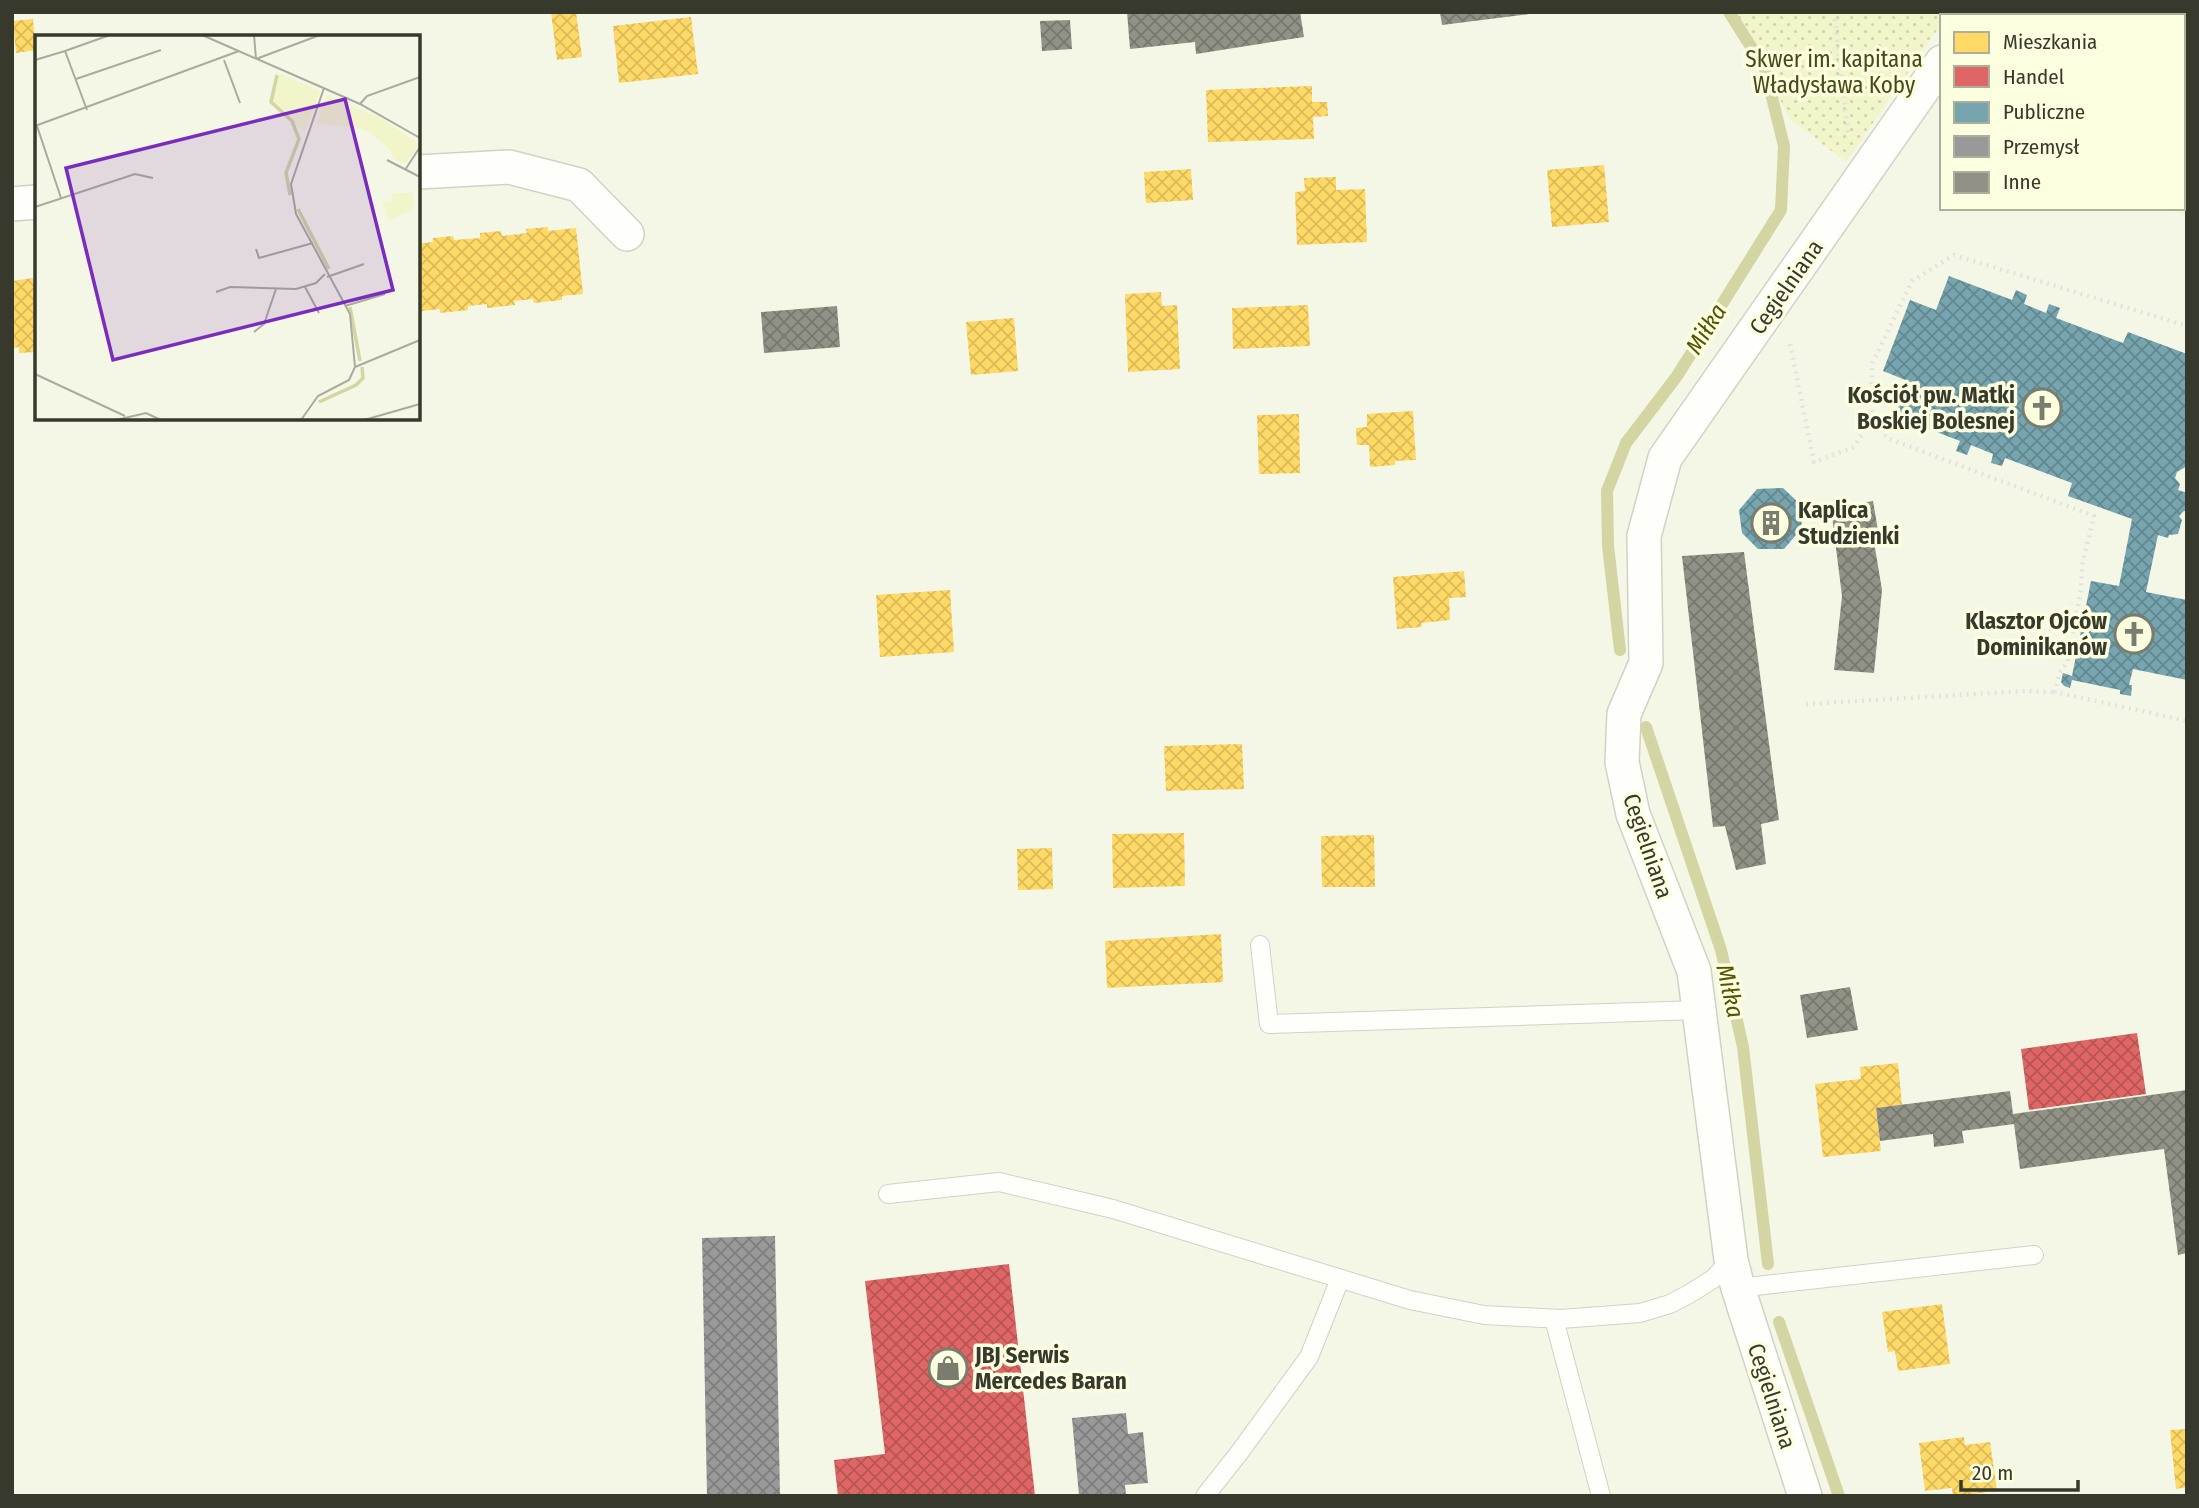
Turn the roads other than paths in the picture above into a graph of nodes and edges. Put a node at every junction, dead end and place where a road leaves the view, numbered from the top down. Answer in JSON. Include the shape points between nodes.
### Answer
{"nodes":[{"id":1,"x":1940,"y":65,"type":"edge"},
{"id":2,"x":420,"y":172,"type":"edge"},
{"id":3,"x":35,"y":202,"type":"edge"},
{"id":4,"x":12,"y":204,"type":"edge"},
{"id":5,"x":627,"y":234,"type":"dead end"},
{"id":6,"x":1260,"y":945,"type":"dead end"},
{"id":7,"x":1699,"y":1010,"type":"junction"},
{"id":8,"x":888,"y":1194,"type":"dead end"},
{"id":9,"x":2035,"y":1255,"type":"dead end"},
{"id":10,"x":1734,"y":1274,"type":"junction"},
{"id":11,"x":1340,"y":1279,"type":"junction"},
{"id":12,"x":1555,"y":1319,"type":"junction"},
{"id":13,"x":1205,"y":1496,"type":"edge"},
{"id":14,"x":1601,"y":1496,"type":"edge"},
{"id":15,"x":1805,"y":1496,"type":"edge"}],
"edges":[{"from":1,"to":7,"type":"street","name":"Cegielniana","via":[[1665,458],[1644,536],[1646,663],[1624,714],[1622,762],[1633,814],[1694,971]]},
{"from":2,"to":5,"type":"street","via":[[509,167],[579,185]]},
{"from":3,"to":4,"type":"street"},
{"from":6,"to":7,"type":"lane","via":[[1269,1024]]},
{"from":7,"to":10,"type":"street","name":"Cegielniana"},
{"from":8,"to":11,"type":"lane","via":[[999,1182],[1113,1209]]},
{"from":9,"to":10,"type":"lane"},
{"from":10,"to":12,"type":"lane","via":[[1640,1313]]},
{"from":10,"to":15,"type":"street","name":"Cegielniana"},
{"from":11,"to":12,"type":"lane","via":[[1456,1311]]},
{"from":11,"to":13,"type":"lane","via":[[1309,1357]]},
{"from":12,"to":14,"type":"lane"}]}
